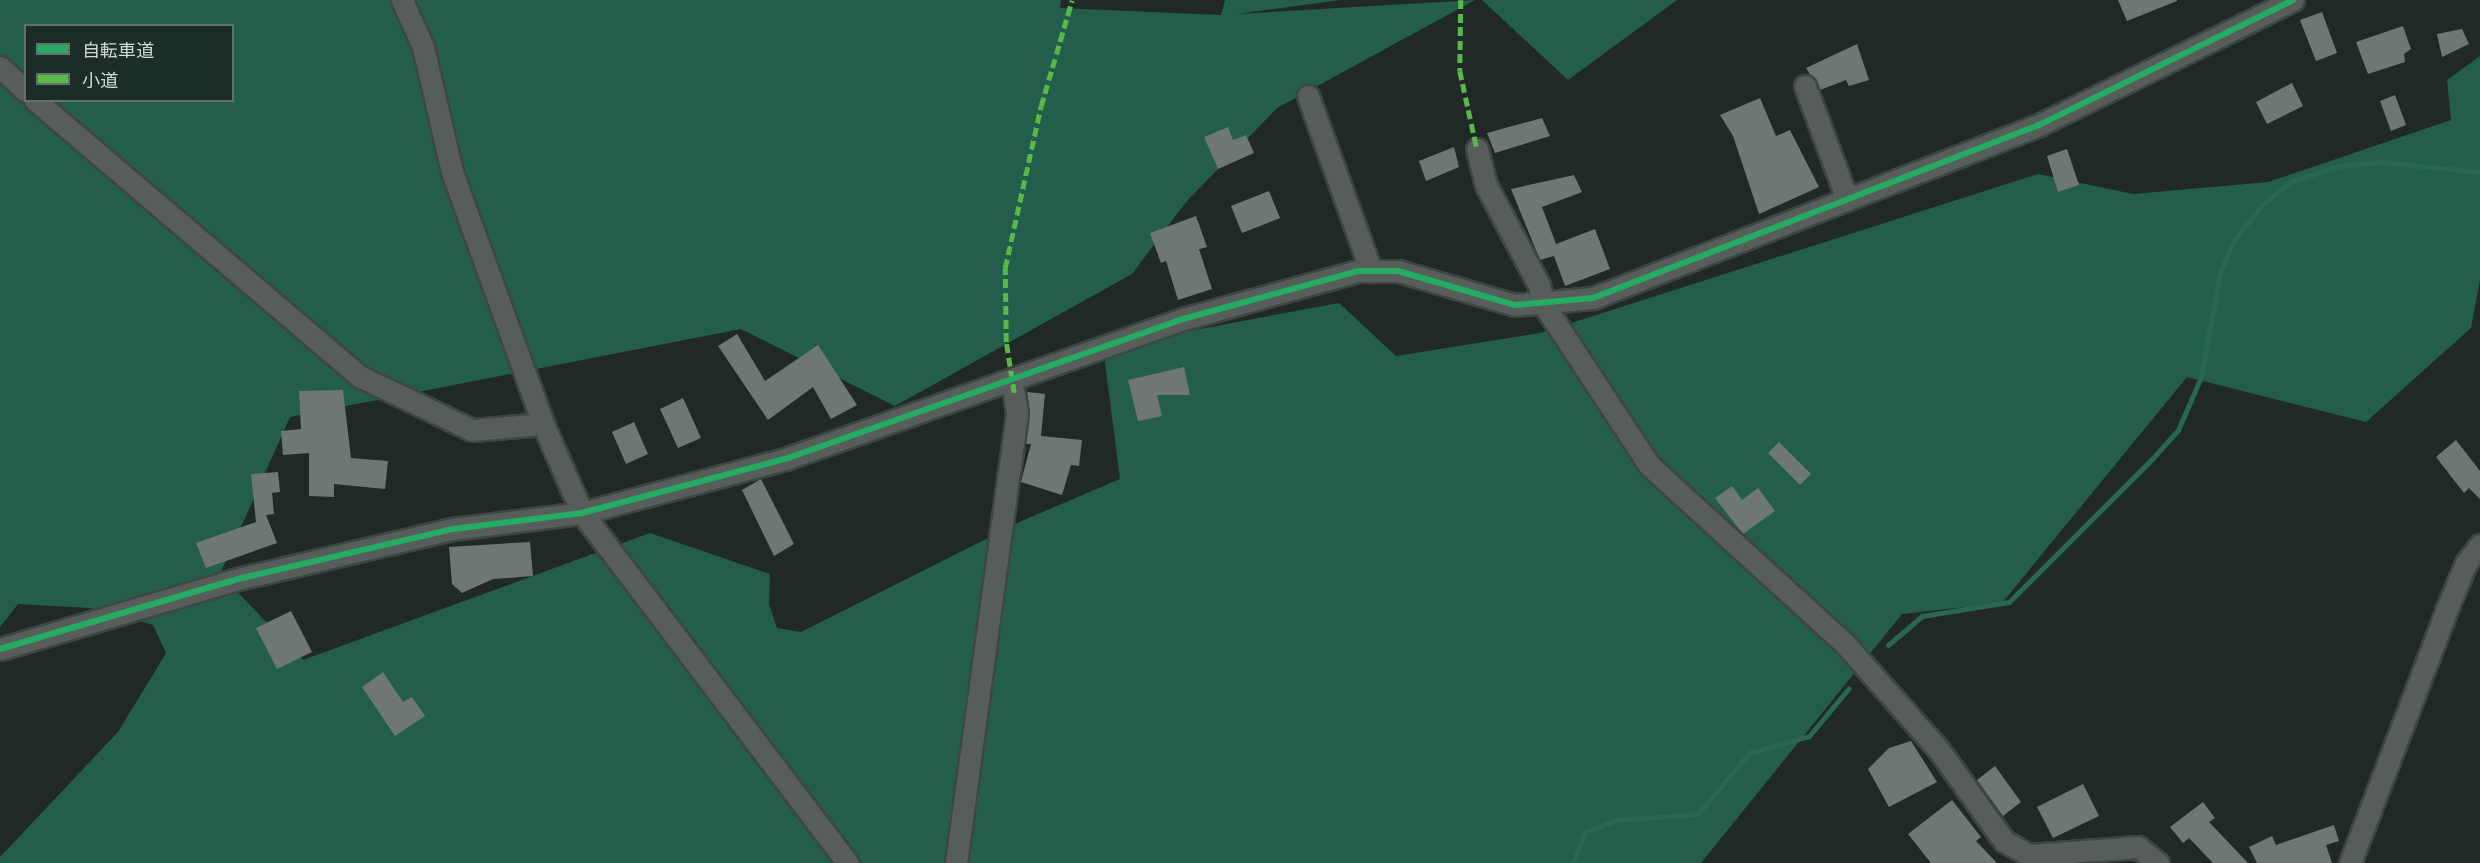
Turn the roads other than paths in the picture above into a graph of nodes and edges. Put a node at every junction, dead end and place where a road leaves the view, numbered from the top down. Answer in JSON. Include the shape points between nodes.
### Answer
{"nodes":[{"id":1,"x":402,"y":0,"type":"edge"},
{"id":2,"x":2293,"y":0,"type":"edge"},
{"id":3,"x":0,"y":67,"type":"edge"},
{"id":4,"x":1805,"y":86,"type":"dead end"},
{"id":5,"x":24,"y":89,"type":"edge"},
{"id":6,"x":1308,"y":96,"type":"dead end"},
{"id":7,"x":37,"y":102,"type":"edge"},
{"id":8,"x":1477,"y":149,"type":"dead end"},
{"id":9,"x":1847,"y":199,"type":"junction"},
{"id":10,"x":1371,"y":271,"type":"junction"},
{"id":11,"x":1544,"y":305,"type":"junction"},
{"id":12,"x":1014,"y":393,"type":"dead end"},
{"id":13,"x":543,"y":424,"type":"junction"},
{"id":14,"x":582,"y":513,"type":"junction"},
{"id":15,"x":2480,"y":545,"type":"edge"},
{"id":16,"x":0,"y":650,"type":"edge"},
{"id":17,"x":848,"y":863,"type":"edge"},
{"id":18,"x":956,"y":863,"type":"edge"},
{"id":19,"x":2158,"y":863,"type":"edge"},
{"id":20,"x":2350,"y":863,"type":"edge"}],
"edges":[{"from":1,"to":13,"type":"street","via":[[423,46],[452,172]]},
{"from":2,"to":9,"type":"street","via":[[2039,125]]},
{"from":3,"to":5,"type":"street"},
{"from":4,"to":9,"type":"street"},
{"from":6,"to":10,"type":"street"},
{"from":7,"to":13,"type":"street","via":[[361,378],[471,430]]},
{"from":8,"to":11,"type":"street","via":[[1486,185],[1539,285]]},
{"from":9,"to":11,"type":"street","via":[[1593,298]]},
{"from":10,"to":11,"type":"street","via":[[1398,271],[1515,305]]},
{"from":10,"to":14,"type":"street","via":[[1301,285],[1183,319],[788,458]]},
{"from":11,"to":19,"type":"street","via":[[1649,465],[1846,645],[1939,750],[2004,841],[2029,855],[2138,847]]},
{"from":12,"to":18,"type":"street","via":[[1017,414],[1010,473]]},
{"from":13,"to":14,"type":"street"},
{"from":14,"to":16,"type":"street","via":[[453,529],[242,578]]},
{"from":14,"to":17,"type":"street"},
{"from":15,"to":20,"type":"street","via":[[2466,563],[2446,611]]}]}
